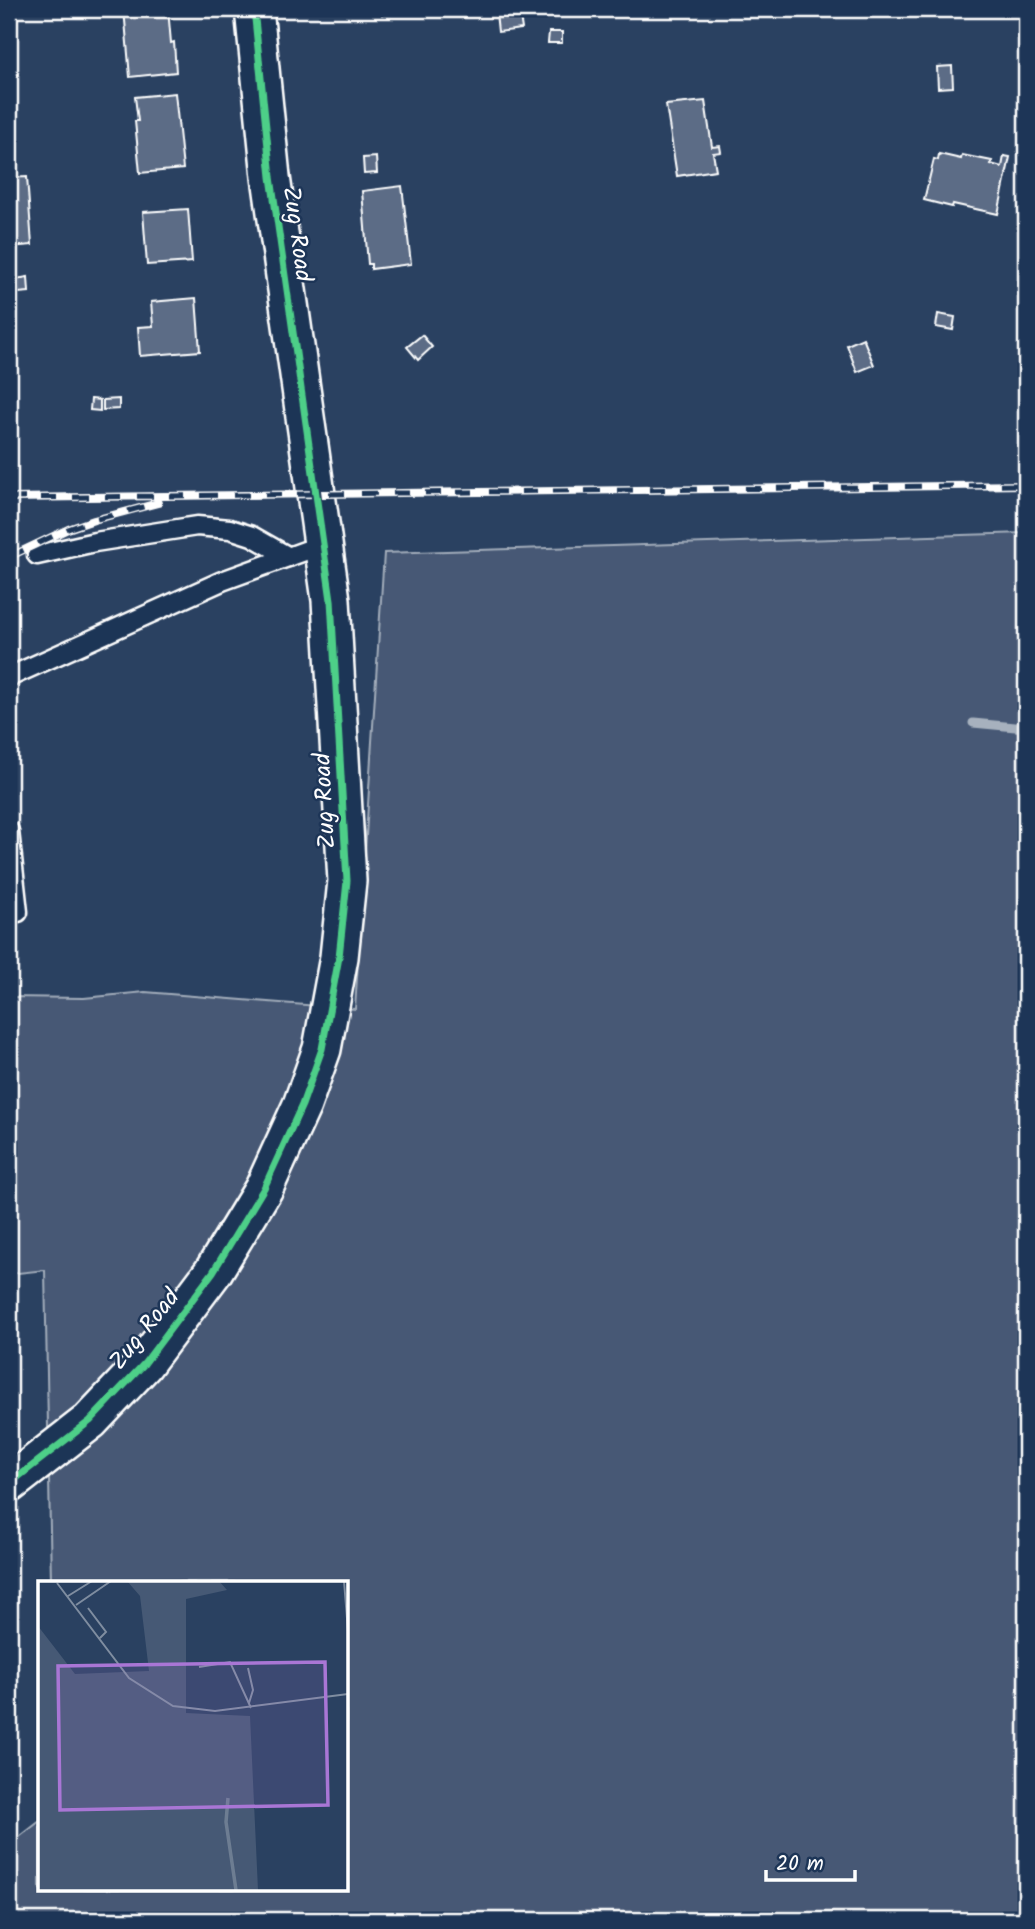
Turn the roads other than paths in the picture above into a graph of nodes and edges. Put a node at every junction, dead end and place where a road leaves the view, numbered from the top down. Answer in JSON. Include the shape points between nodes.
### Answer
{"nodes":[{"id":1,"x":254,"y":9,"type":"edge"},
{"id":2,"x":324,"y":544,"type":"junction"},
{"id":3,"x":37,"y":555,"type":"dead end"},
{"id":4,"x":289,"y":557,"type":"junction"},
{"id":5,"x":9,"y":677,"type":"edge"},
{"id":6,"x":9,"y":831,"type":"edge"},
{"id":7,"x":18,"y":912,"type":"dead end"},
{"id":8,"x":9,"y":1484,"type":"edge"}],
"edges":[{"from":1,"to":2,"type":"street","name":"Zug Road","via":[[271,177]]},
{"from":2,"to":4,"type":"lane"},
{"from":2,"to":8,"type":"street","name":"Zug Road","via":[[347,881],[322,1049],[264,1188],[213,1272],[144,1364],[99,1411]]},
{"from":3,"to":4,"type":"lane","via":[[197,526],[252,536]]},
{"from":4,"to":5,"type":"lane","via":[[222,581]]},
{"from":6,"to":7,"type":"lane"}]}
